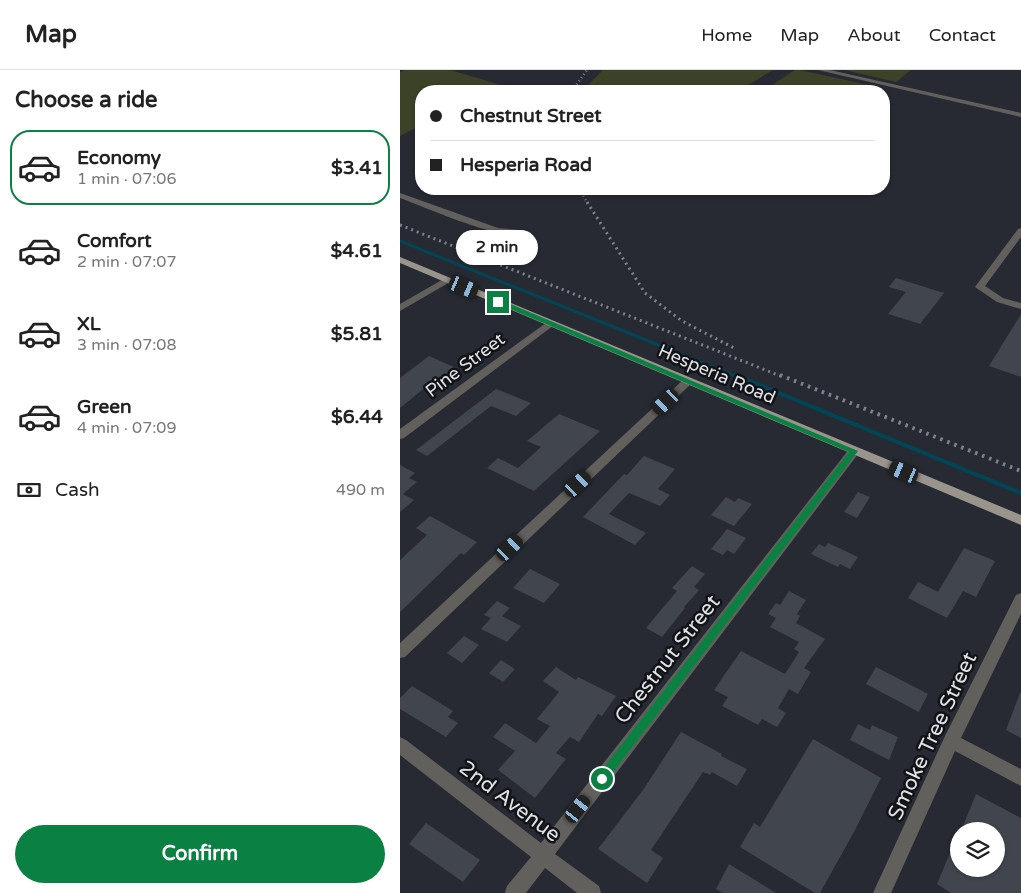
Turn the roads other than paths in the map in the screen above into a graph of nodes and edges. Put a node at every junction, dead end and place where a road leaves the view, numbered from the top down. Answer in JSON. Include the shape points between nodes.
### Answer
{"nodes":[{"id":1,"x":821,"y":70,"type":"edge"},
{"id":2,"x":888,"y":85,"type":"edge"},
{"id":3,"x":890,"y":86,"type":"edge"},
{"id":4,"x":1021,"y":115,"type":"edge"},
{"id":5,"x":400,"y":195,"type":"edge"},
{"id":6,"x":1021,"y":231,"type":"edge"},
{"id":7,"x":520,"y":233,"type":"dead end"},
{"id":8,"x":400,"y":260,"type":"edge"},
{"id":9,"x":447,"y":280,"type":"junction"},
{"id":10,"x":1021,"y":306,"type":"edge"},
{"id":11,"x":400,"y":308,"type":"edge"},
{"id":12,"x":550,"y":323,"type":"junction"},
{"id":13,"x":688,"y":381,"type":"junction"},
{"id":14,"x":400,"y":435,"type":"edge"},
{"id":15,"x":854,"y":451,"type":"junction"},
{"id":16,"x":1021,"y":520,"type":"edge"},
{"id":17,"x":1021,"y":599,"type":"edge"},
{"id":18,"x":400,"y":652,"type":"edge"},
{"id":19,"x":951,"y":741,"type":"junction"},
{"id":20,"x":400,"y":746,"type":"edge"},
{"id":21,"x":1021,"y":778,"type":"edge"},
{"id":22,"x":543,"y":855,"type":"junction"},
{"id":23,"x":514,"y":893,"type":"edge"},
{"id":24,"x":592,"y":893,"type":"edge"},
{"id":25,"x":882,"y":893,"type":"edge"}],
"edges":[{"from":1,"to":2,"type":"street"},
{"from":3,"to":4,"type":"street"},
{"from":5,"to":7,"type":"street","via":[[497,231]]},
{"from":6,"to":10,"type":"street","via":[[980,287],[1000,300]]},
{"from":8,"to":9,"type":"main road","name":"Hesperia Road"},
{"from":9,"to":11,"type":"street"},
{"from":9,"to":12,"type":"main road","name":"Hesperia Road"},
{"from":12,"to":13,"type":"main road","name":"Hesperia Road"},
{"from":12,"to":14,"type":"street","name":"Pine Street"},
{"from":13,"to":15,"type":"main road","name":"Hesperia Road"},
{"from":13,"to":18,"type":"street"},
{"from":15,"to":16,"type":"main road","name":"Hesperia Road"},
{"from":15,"to":22,"type":"street","name":"Chestnut Street"},
{"from":17,"to":19,"type":"street","name":"Smoke Tree Street"},
{"from":19,"to":21,"type":"street"},
{"from":19,"to":25,"type":"street","name":"Smoke Tree Street"},
{"from":20,"to":22,"type":"street","name":"2nd Avenue"},
{"from":22,"to":23,"type":"street","name":"Chestnut Street"},
{"from":22,"to":24,"type":"street","name":"2nd Avenue"}]}
